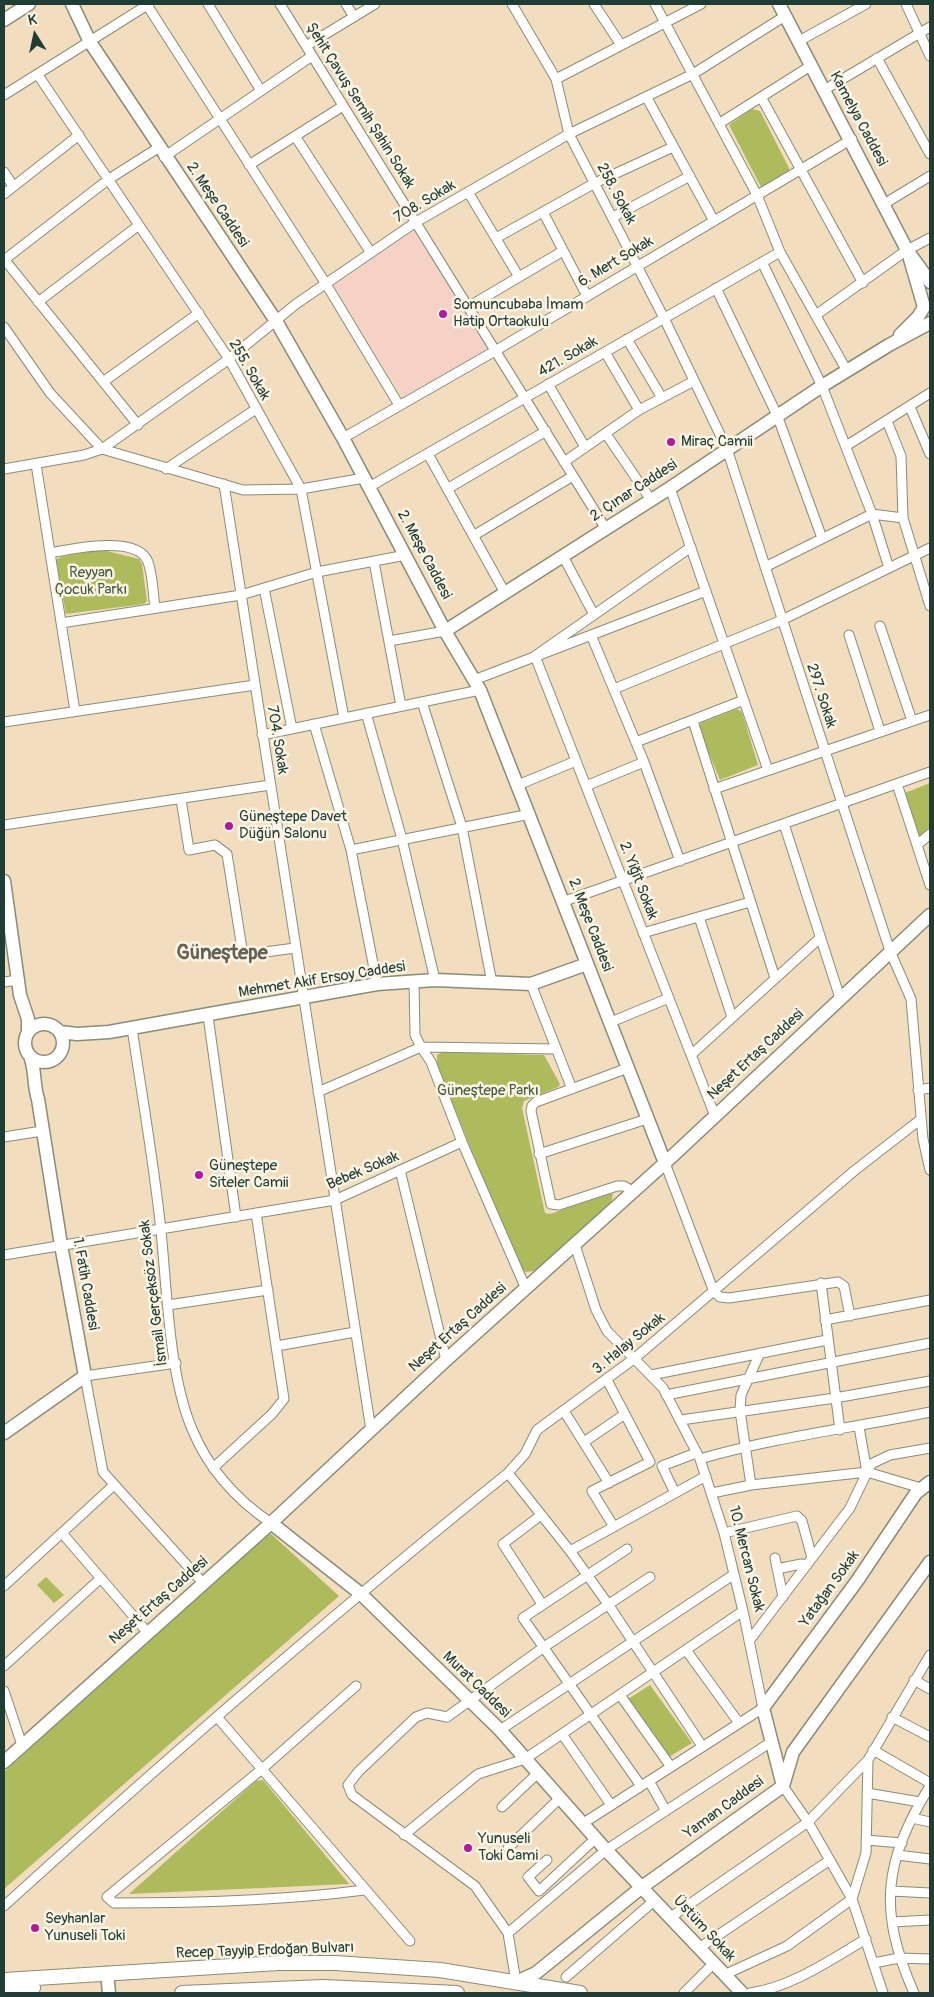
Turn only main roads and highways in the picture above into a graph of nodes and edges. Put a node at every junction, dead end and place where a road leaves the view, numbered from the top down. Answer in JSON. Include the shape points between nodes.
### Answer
{"nodes":[{"id":1,"x":11,"y":1980,"type":"edge"},
{"id":2,"x":288,"y":1990,"type":"edge"},
{"id":3,"x":4,"y":1991,"type":"edge"},
{"id":4,"x":421,"y":1992,"type":"edge"},
{"id":5,"x":182,"y":1993,"type":"edge"},
{"id":6,"x":457,"y":1993,"type":"edge"},
{"id":7,"x":580,"y":1993,"type":"edge"}],
"edges":[{"from":1,"to":3,"type":"main road","via":[[33,1988],[21,1993]]},
{"from":1,"to":7,"type":"main road","name":"Recep Tayyip Erdoğan Bulvarı","via":[[335,1962],[440,1970]]},
{"from":2,"to":4,"type":"main road","via":[[366,1988]]},
{"from":2,"to":5,"type":"main road"},
{"from":4,"to":6,"type":"main road"}]}
